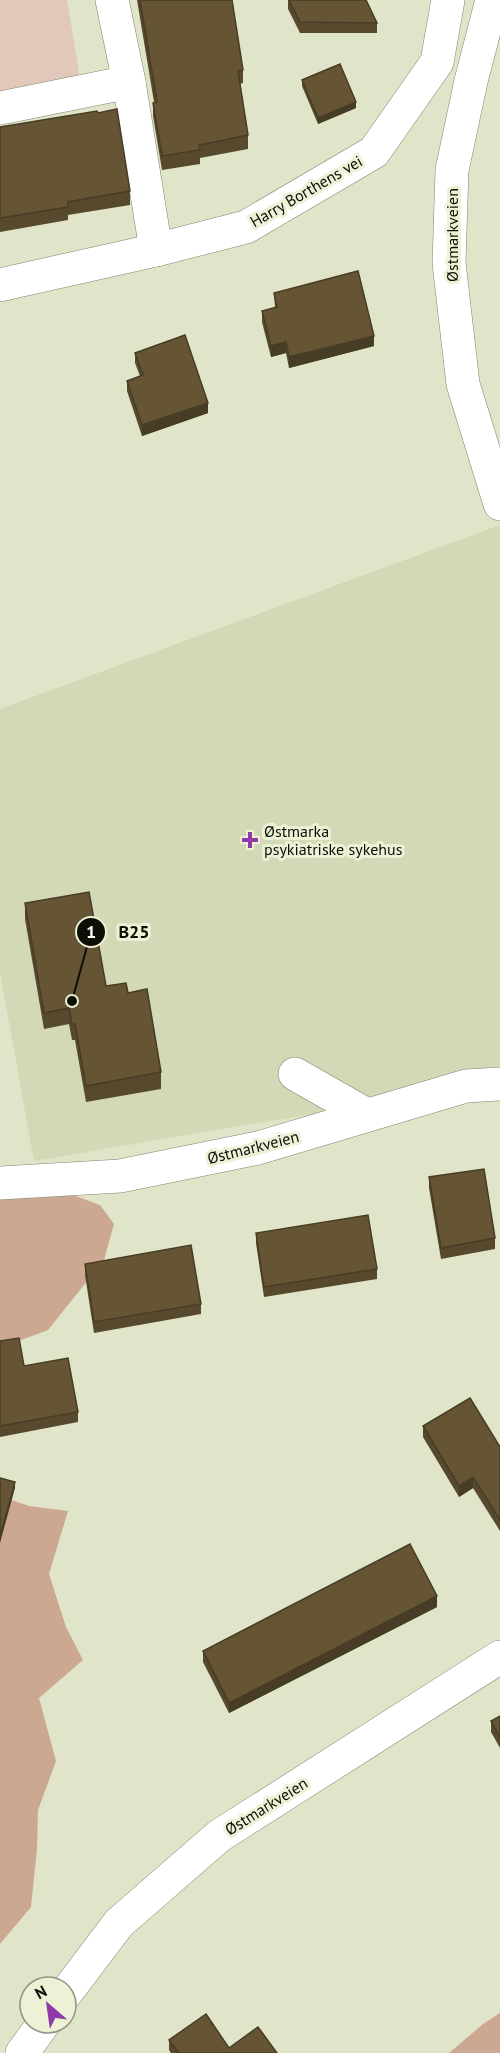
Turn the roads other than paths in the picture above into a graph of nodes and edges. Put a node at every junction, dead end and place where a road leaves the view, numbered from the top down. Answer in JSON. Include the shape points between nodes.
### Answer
{"nodes":[{"id":1,"x":112,"y":0,"type":"edge"},
{"id":2,"x":448,"y":0,"type":"edge"},
{"id":3,"x":492,"y":0,"type":"edge"},
{"id":4,"x":129,"y":82,"type":"junction"},
{"id":5,"x":0,"y":108,"type":"edge"},
{"id":6,"x":156,"y":250,"type":"junction"},
{"id":7,"x":0,"y":285,"type":"edge"},
{"id":8,"x":500,"y":504,"type":"edge"},
{"id":9,"x":295,"y":1074,"type":"dead end"},
{"id":10,"x":500,"y":1083,"type":"edge"},
{"id":11,"x":367,"y":1114,"type":"junction"},
{"id":12,"x":0,"y":1184,"type":"edge"},
{"id":13,"x":500,"y":1657,"type":"edge"},
{"id":14,"x":78,"y":1977,"type":"edge"},
{"id":15,"x":36,"y":2035,"type":"edge"},
{"id":16,"x":25,"y":2052,"type":"edge"}],
"edges":[{"from":1,"to":4,"type":"street"},
{"from":2,"to":6,"type":"street","name":"Harry Borthens vei","via":[[437,62],[374,152],[246,226]]},
{"from":3,"to":8,"type":"street","name":"Østmarkveien","via":[[452,170],[449,263],[463,384]]},
{"from":4,"to":5,"type":"street"},
{"from":4,"to":6,"type":"street"},
{"from":6,"to":7,"type":"street","name":"Harry Borthens vei"},
{"from":9,"to":11,"type":"street"},
{"from":10,"to":11,"type":"street","name":"Østmarkveien","via":[[466,1086]]},
{"from":11,"to":12,"type":"street","name":"Østmarkveien","via":[[267,1145],[120,1176]]},
{"from":13,"to":14,"type":"street","name":"Østmarkveien","via":[[219,1836],[118,1923]]},
{"from":15,"to":16,"type":"street"}]}
